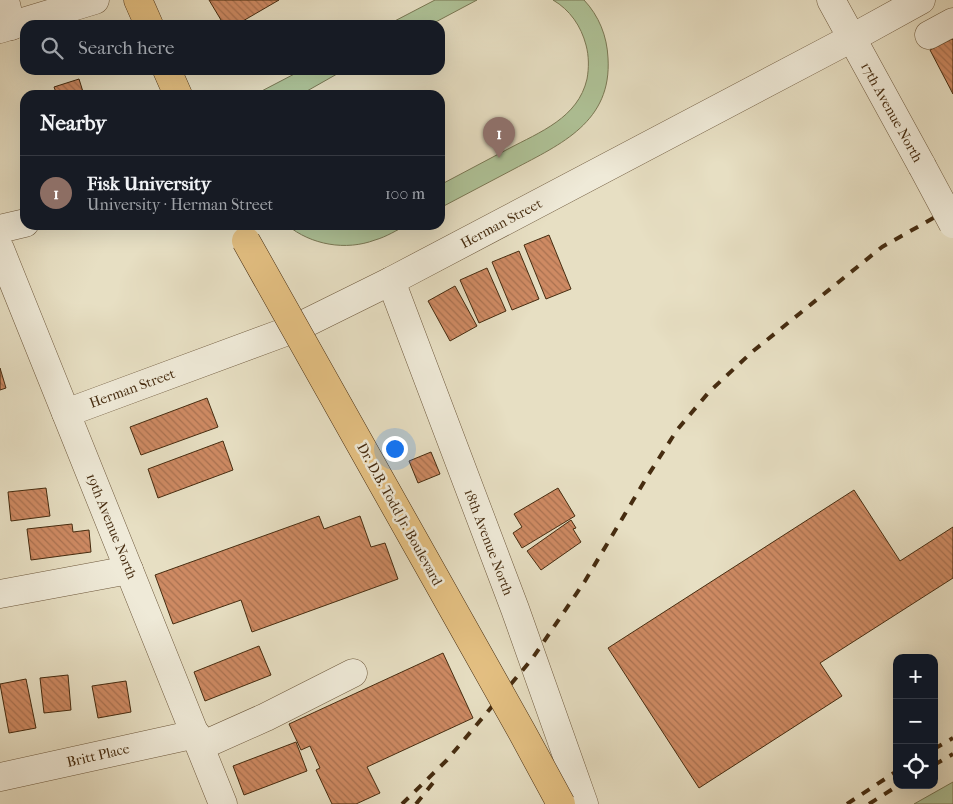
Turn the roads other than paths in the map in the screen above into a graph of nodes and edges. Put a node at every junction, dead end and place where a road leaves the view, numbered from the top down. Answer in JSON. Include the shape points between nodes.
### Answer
{"nodes":[{"id":1,"x":95,"y":0,"type":"edge"},
{"id":2,"x":138,"y":0,"type":"edge"},
{"id":3,"x":831,"y":0,"type":"edge"},
{"id":4,"x":922,"y":0,"type":"edge"},
{"id":5,"x":948,"y":0,"type":"edge"},
{"id":6,"x":953,"y":9,"type":"edge"},
{"id":7,"x":5,"y":18,"type":"edge"},
{"id":8,"x":147,"y":20,"type":"edge"},
{"id":9,"x":953,"y":22,"type":"edge"},
{"id":10,"x":929,"y":35,"type":"dead end"},
{"id":11,"x":852,"y":38,"type":"junction"},
{"id":12,"x":169,"y":75,"type":"edge"},
{"id":13,"x":176,"y":90,"type":"edge"},
{"id":14,"x":20,"y":224,"type":"edge"},
{"id":15,"x":953,"y":224,"type":"edge"},
{"id":16,"x":0,"y":229,"type":"edge"},
{"id":17,"x":242,"y":233,"type":"edge"},
{"id":18,"x":0,"y":248,"type":"edge"},
{"id":19,"x":391,"y":281,"type":"junction"},
{"id":20,"x":66,"y":413,"type":"junction"},
{"id":21,"x":129,"y":570,"type":"junction"},
{"id":22,"x":0,"y":594,"type":"edge"},
{"id":23,"x":353,"y":673,"type":"dead end"},
{"id":24,"x":199,"y":740,"type":"junction"},
{"id":25,"x":0,"y":777,"type":"edge"},
{"id":26,"x":224,"y":804,"type":"edge"},
{"id":27,"x":562,"y":804,"type":"edge"},
{"id":28,"x":584,"y":804,"type":"edge"}],
"edges":[{"from":1,"to":7,"type":"street"},
{"from":2,"to":8,"type":"main road"},
{"from":3,"to":11,"type":"street","name":"17th Avenue North"},
{"from":4,"to":11,"type":"street","name":"Herman Street"},
{"from":5,"to":6,"type":"street"},
{"from":9,"to":10,"type":"street"},
{"from":11,"to":15,"type":"street","name":"17th Avenue North","bridge":true},
{"from":11,"to":19,"type":"street","name":"Herman Street"},
{"from":12,"to":13,"type":"main road"},
{"from":14,"to":16,"type":"street"},
{"from":17,"to":27,"type":"main road","name":"Dr. D.B. Todd Jr. Boulevard","bridge":true},
{"from":18,"to":20,"type":"street","name":"19th Avenue North"},
{"from":19,"to":20,"type":"street","name":"Herman Street","via":[[296,328]]},
{"from":19,"to":28,"type":"street","name":"18th Avenue North","via":[[515,609]]},
{"from":20,"to":21,"type":"street","name":"19th Avenue North"},
{"from":21,"to":22,"type":"street"},
{"from":21,"to":24,"type":"street","name":"19th Avenue North"},
{"from":23,"to":24,"type":"street","name":"Britt Place","via":[[266,717]]},
{"from":24,"to":25,"type":"street","name":"Britt Place"},
{"from":24,"to":26,"type":"street","name":"19th Avenue North"}]}
